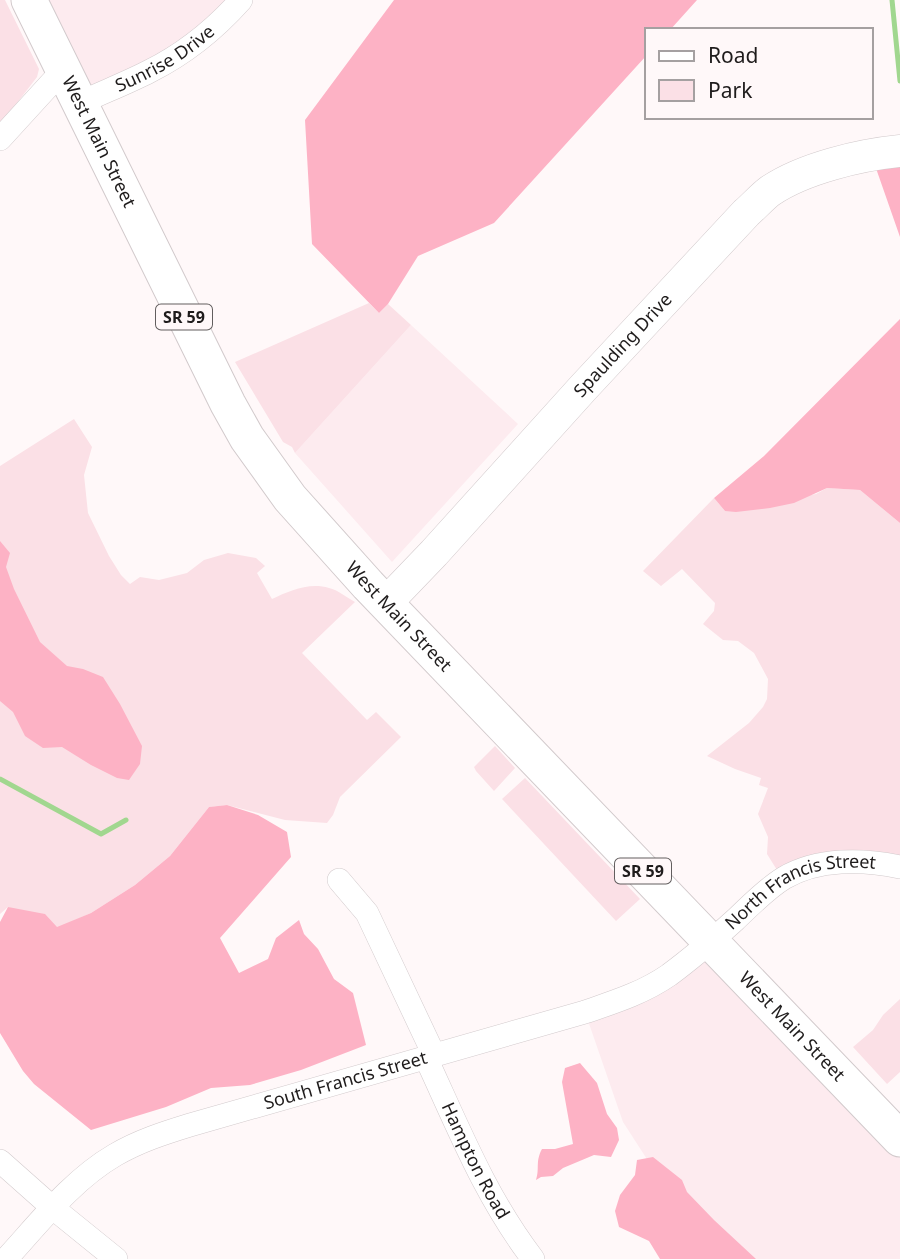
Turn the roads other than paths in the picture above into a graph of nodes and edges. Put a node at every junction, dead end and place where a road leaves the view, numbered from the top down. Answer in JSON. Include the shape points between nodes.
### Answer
{"nodes":[{"id":1,"x":29,"y":0,"type":"edge"},
{"id":2,"x":241,"y":0,"type":"edge"},
{"id":3,"x":63,"y":70,"type":"junction"},
{"id":4,"x":80,"y":103,"type":"junction"},
{"id":5,"x":0,"y":139,"type":"edge"},
{"id":6,"x":885,"y":152,"type":"edge"},
{"id":7,"x":386,"y":603,"type":"junction"},
{"id":8,"x":900,"y":867,"type":"edge"},
{"id":9,"x":339,"y":880,"type":"dead end"},
{"id":10,"x":711,"y":942,"type":"junction"},
{"id":11,"x":430,"y":1056,"type":"junction"},
{"id":12,"x":900,"y":1139,"type":"edge"},
{"id":13,"x":0,"y":1161,"type":"edge"},
{"id":14,"x":53,"y":1208,"type":"junction"},
{"id":15,"x":6,"y":1259,"type":"edge"},
{"id":16,"x":116,"y":1259,"type":"edge"},
{"id":17,"x":533,"y":1259,"type":"edge"}],
"edges":[{"from":1,"to":3,"type":"main road","name":"West Main Street","number":"SR 59"},
{"from":2,"to":4,"type":"street","name":"Sunrise Drive","via":[[175,56]]},
{"from":3,"to":4,"type":"main road","name":"West Main Street","number":"SR 59"},
{"from":3,"to":5,"type":"street"},
{"from":4,"to":7,"type":"main road","name":"West Main Street","number":"SR 59","via":[[247,438],[289,498]]},
{"from":6,"to":7,"type":"street","name":"Spaulding Drive","via":[[811,172],[768,192]]},
{"from":7,"to":10,"type":"main road","name":"West Main Street","number":"SR 59"},
{"from":8,"to":10,"type":"street","name":"North Francis Street","via":[[843,862],[802,870],[766,891]]},
{"from":9,"to":11,"type":"street","name":"Hampton Road","via":[[367,912]]},
{"from":10,"to":11,"type":"street","name":"South Francis Street","via":[[647,989],[585,1012]]},
{"from":10,"to":12,"type":"main road","name":"West Main Street","number":"SR 59"},
{"from":11,"to":14,"type":"street","name":"South Francis Street","via":[[148,1139],[101,1164]]},
{"from":11,"to":17,"type":"street","name":"Hampton Road","via":[[492,1198]]},
{"from":13,"to":14,"type":"street"},
{"from":14,"to":15,"type":"street","name":"South Francis Street"},
{"from":14,"to":16,"type":"street"}]}
